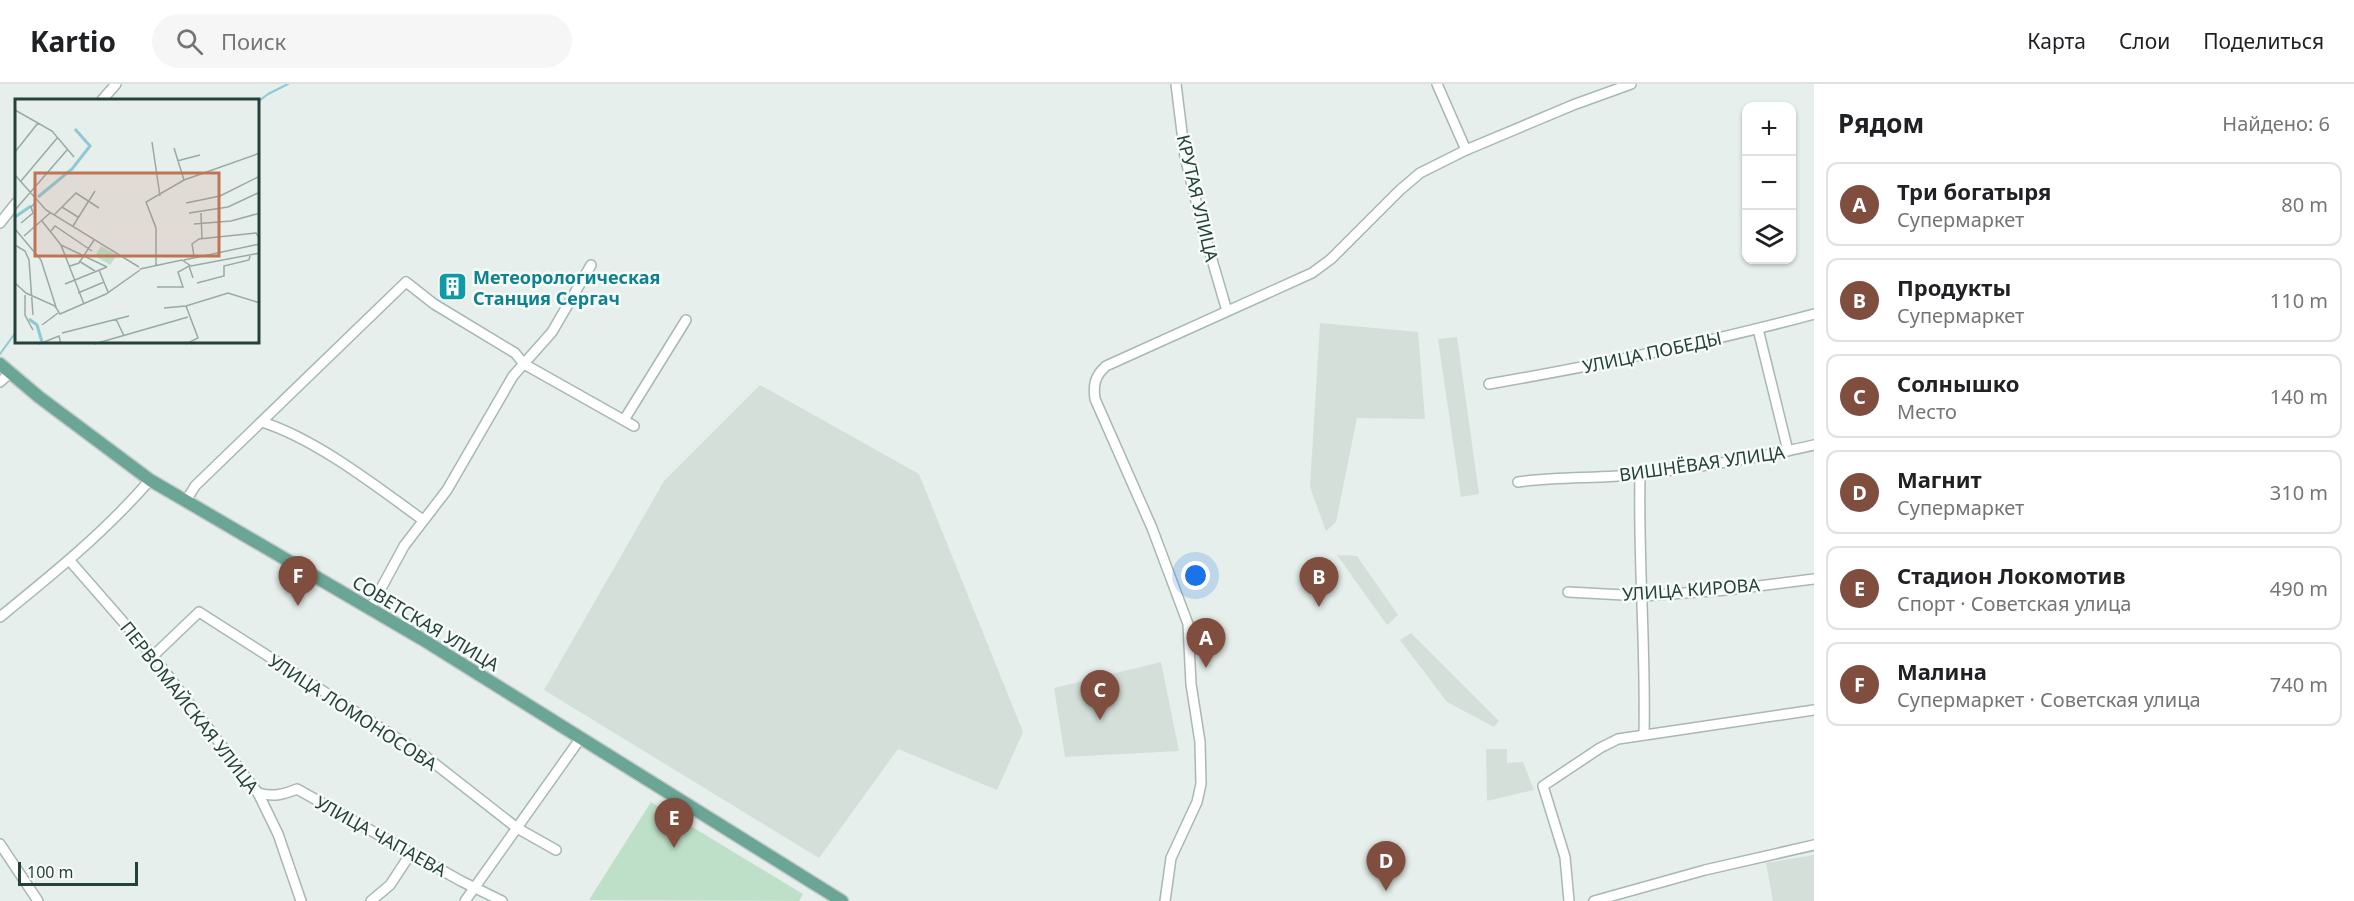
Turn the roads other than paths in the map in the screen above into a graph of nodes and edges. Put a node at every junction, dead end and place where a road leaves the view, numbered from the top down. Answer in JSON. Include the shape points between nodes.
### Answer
{"nodes":[{"id":1,"x":116,"y":84,"type":"edge"},
{"id":2,"x":1176,"y":84,"type":"edge"},
{"id":3,"x":1437,"y":84,"type":"edge"},
{"id":4,"x":1631,"y":84,"type":"edge"},
{"id":5,"x":103,"y":99,"type":"edge"},
{"id":6,"x":1466,"y":150,"type":"junction"},
{"id":7,"x":15,"y":204,"type":"edge"},
{"id":8,"x":0,"y":223,"type":"edge"},
{"id":9,"x":591,"y":265,"type":"dead end"},
{"id":10,"x":1227,"y":311,"type":"junction"},
{"id":11,"x":1814,"y":314,"type":"edge"},
{"id":12,"x":686,"y":320,"type":"dead end"},
{"id":13,"x":1758,"y":329,"type":"junction"},
{"id":14,"x":0,"y":364,"type":"edge"},
{"id":15,"x":524,"y":364,"type":"junction"},
{"id":16,"x":10,"y":373,"type":"junction"},
{"id":17,"x":0,"y":382,"type":"edge"},
{"id":18,"x":1489,"y":384,"type":"dead end"},
{"id":19,"x":624,"y":420,"type":"junction"},
{"id":20,"x":262,"y":422,"type":"junction"},
{"id":21,"x":634,"y":426,"type":"dead end"},
{"id":22,"x":1814,"y":445,"type":"edge"},
{"id":23,"x":1788,"y":451,"type":"junction"},
{"id":24,"x":1640,"y":475,"type":"junction"},
{"id":25,"x":150,"y":480,"type":"junction"},
{"id":26,"x":1518,"y":482,"type":"dead end"},
{"id":27,"x":186,"y":501,"type":"junction"},
{"id":28,"x":423,"y":520,"type":"junction"},
{"id":29,"x":70,"y":561,"type":"junction"},
{"id":30,"x":1814,"y":579,"type":"edge"},
{"id":31,"x":1568,"y":592,"type":"dead end"},
{"id":32,"x":1642,"y":596,"type":"junction"},
{"id":33,"x":370,"y":609,"type":"junction"},
{"id":34,"x":0,"y":617,"type":"edge"},
{"id":35,"x":153,"y":656,"type":"junction"},
{"id":36,"x":1814,"y":710,"type":"edge"},
{"id":37,"x":1644,"y":734,"type":"junction"},
{"id":38,"x":580,"y":739,"type":"junction"},
{"id":39,"x":258,"y":793,"type":"junction"},
{"id":40,"x":518,"y":828,"type":"junction"},
{"id":41,"x":0,"y":844,"type":"edge"},
{"id":42,"x":1814,"y":846,"type":"edge"},
{"id":43,"x":556,"y":850,"type":"dead end"},
{"id":44,"x":411,"y":853,"type":"junction"},
{"id":45,"x":475,"y":886,"type":"junction"},
{"id":46,"x":38,"y":901,"type":"edge"},
{"id":47,"x":301,"y":901,"type":"edge"},
{"id":48,"x":371,"y":901,"type":"edge"},
{"id":49,"x":465,"y":901,"type":"edge"},
{"id":50,"x":502,"y":901,"type":"edge"},
{"id":51,"x":842,"y":901,"type":"edge"},
{"id":52,"x":1165,"y":901,"type":"edge"},
{"id":53,"x":1569,"y":901,"type":"edge"},
{"id":54,"x":1594,"y":901,"type":"edge"}],
"edges":[{"from":1,"to":5,"type":"street"},
{"from":2,"to":10,"type":"street","name":"КРУТАЯ УЛИЦА","via":[[1185,157]]},
{"from":3,"to":6,"type":"street"},
{"from":4,"to":6,"type":"street"},
{"from":6,"to":10,"type":"street","via":[[1407,184],[1312,273]]},
{"from":7,"to":8,"type":"street"},
{"from":9,"to":15,"type":"street","via":[[552,332]]},
{"from":10,"to":52,"type":"street","via":[[1106,366],[1097,375],[1094,387],[1095,399],[1152,528],[1188,624],[1201,784],[1197,802],[1171,858]]},
{"from":11,"to":13,"type":"street","name":"УЛИЦА ПОБЕДЫ"},
{"from":12,"to":19,"type":"street"},
{"from":13,"to":18,"type":"street","name":"УЛИЦА ПОБЕДЫ"},
{"from":13,"to":23,"type":"street"},
{"from":14,"to":16,"type":"main road","name":"СОВЕТСКАЯ УЛИЦА"},
{"from":15,"to":19,"type":"street"},
{"from":15,"to":20,"type":"street","via":[[515,353],[434,304],[406,282]]},
{"from":15,"to":28,"type":"street","via":[[502,394],[447,490]]},
{"from":16,"to":17,"type":"street"},
{"from":16,"to":25,"type":"main road","name":"СОВЕТСКАЯ УЛИЦА"},
{"from":19,"to":21,"type":"street"},
{"from":20,"to":27,"type":"street","via":[[195,486]]},
{"from":20,"to":28,"type":"street","via":[[286,430]]},
{"from":22,"to":23,"type":"street","name":"ВИШНЁВАЯ УЛИЦА"},
{"from":23,"to":24,"type":"street","name":"ВИШНЁВАЯ УЛИЦА"},
{"from":24,"to":26,"type":"street","name":"ВИШНЁВАЯ УЛИЦА"},
{"from":24,"to":32,"type":"street"},
{"from":25,"to":27,"type":"main road","name":"СОВЕТСКАЯ УЛИЦА"},
{"from":25,"to":29,"type":"street","via":[[118,517]]},
{"from":27,"to":33,"type":"main road","name":"СОВЕТСКАЯ УЛИЦА"},
{"from":28,"to":33,"type":"street","via":[[404,546]]},
{"from":29,"to":34,"type":"street"},
{"from":29,"to":35,"type":"street","name":"ПЕРВОМАЙСКАЯ УЛИЦА"},
{"from":30,"to":32,"type":"street","name":"УЛИЦА КИРОВА"},
{"from":31,"to":32,"type":"street","name":"УЛИЦА КИРОВА"},
{"from":32,"to":37,"type":"street"},
{"from":33,"to":38,"type":"main road","name":"СОВЕТСКАЯ УЛИЦА"},
{"from":35,"to":39,"type":"street","name":"ПЕРВОМАЙСКАЯ УЛИЦА"},
{"from":35,"to":40,"type":"street","name":"УЛИЦА ЛОМОНОСОВА","via":[[199,612],[425,756]]},
{"from":36,"to":37,"type":"street"},
{"from":37,"to":53,"type":"street","via":[[1618,739],[1600,748],[1543,786],[1565,857]]},
{"from":38,"to":40,"type":"street"},
{"from":38,"to":51,"type":"main road","name":"СОВЕТСКАЯ УЛИЦА"},
{"from":39,"to":44,"type":"street","name":"УЛИЦА ЧАПАЕВА","via":[[272,797],[297,789]]},
{"from":39,"to":47,"type":"street","name":"ПЕРВОМАЙСКАЯ УЛИЦА","via":[[278,834]]},
{"from":40,"to":43,"type":"street","name":"УЛИЦА ЛОМОНОСОВА"},
{"from":40,"to":45,"type":"street"},
{"from":41,"to":46,"type":"street"},
{"from":42,"to":54,"type":"street","via":[[1705,870]]},
{"from":44,"to":45,"type":"street","name":"УЛИЦА ЧАПАЕВА"},
{"from":44,"to":48,"type":"street","via":[[390,885]]},
{"from":45,"to":49,"type":"street"},
{"from":45,"to":50,"type":"street","name":"УЛИЦА ЧАПАЕВА"}]}
